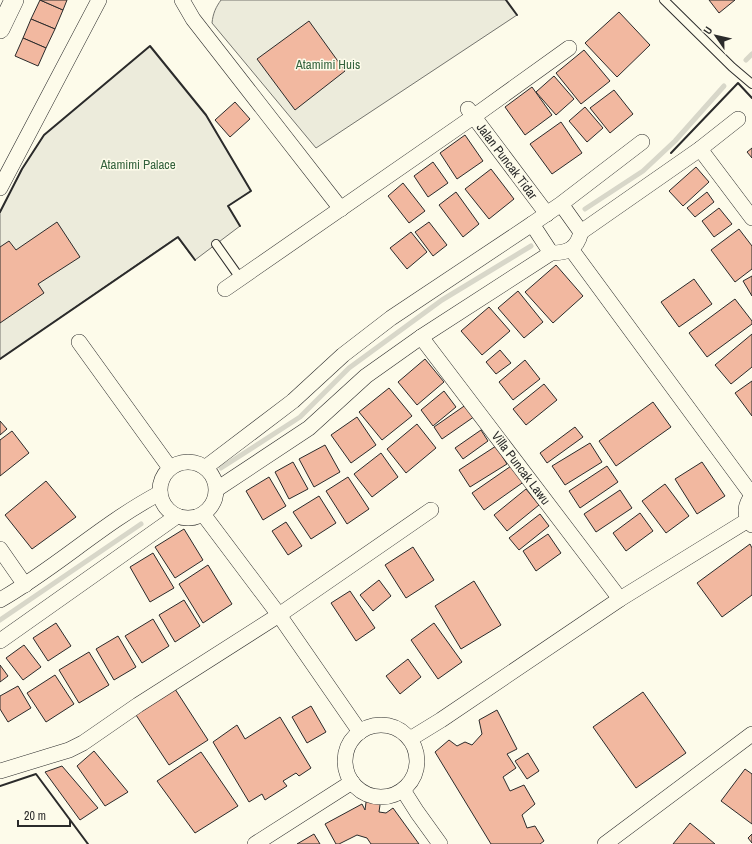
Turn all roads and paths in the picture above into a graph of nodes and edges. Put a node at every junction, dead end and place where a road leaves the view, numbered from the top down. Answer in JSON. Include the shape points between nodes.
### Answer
{"nodes":[{"id":1,"x":14,"y":0,"type":"edge"},
{"id":2,"x":99,"y":0,"type":"edge"},
{"id":3,"x":182,"y":0,"type":"edge"},
{"id":4,"x":664,"y":0,"type":"edge"},
{"id":5,"x":0,"y":29,"type":"edge"},
{"id":6,"x":569,"y":48,"type":"dead end"},
{"id":7,"x":752,"y":84,"type":"edge"},
{"id":8,"x":470,"y":113,"type":"junction"},
{"id":9,"x":738,"y":119,"type":"dead end"},
{"id":10,"x":642,"y":142,"type":"dead end"},
{"id":11,"x":700,"y":149,"type":"junction"},
{"id":12,"x":0,"y":188,"type":"edge"},
{"id":13,"x":561,"y":204,"type":"junction"},
{"id":14,"x":341,"y":209,"type":"junction"},
{"id":15,"x":546,"y":214,"type":"junction"},
{"id":16,"x":752,"y":218,"type":"edge"},
{"id":17,"x":532,"y":224,"type":"junction"},
{"id":18,"x":582,"y":232,"type":"junction"},
{"id":19,"x":216,"y":244,"type":"dead end"},
{"id":20,"x":571,"y":249,"type":"junction"},
{"id":21,"x":551,"y":252,"type":"junction"},
{"id":22,"x":240,"y":278,"type":"junction"},
{"id":23,"x":225,"y":289,"type":"dead end"},
{"id":24,"x":422,"y":337,"type":"junction"},
{"id":25,"x":79,"y":342,"type":"dead end"},
{"id":26,"x":170,"y":468,"type":"junction"},
{"id":27,"x":206,"y":468,"type":"junction"},
{"id":28,"x":217,"y":489,"type":"junction"},
{"id":29,"x":160,"y":493,"type":"junction"},
{"id":30,"x":752,"y":496,"type":"edge"},
{"id":31,"x":431,"y":510,"type":"dead end"},
{"id":32,"x":203,"y":514,"type":"junction"},
{"id":33,"x":177,"y":516,"type":"junction"},
{"id":34,"x":750,"y":523,"type":"edge"},
{"id":35,"x":0,"y":549,"type":"edge"},
{"id":36,"x":25,"y":585,"type":"junction"},
{"id":37,"x":620,"y":599,"type":"junction"},
{"id":38,"x":0,"y":600,"type":"edge"},
{"id":39,"x":279,"y":616,"type":"junction"},
{"id":40,"x":0,"y":641,"type":"edge"},
{"id":41,"x":360,"y":732,"type":"junction"},
{"id":42,"x":752,"y":734,"type":"edge"},
{"id":43,"x":410,"y":739,"type":"junction"},
{"id":44,"x":0,"y":771,"type":"edge"},
{"id":45,"x":352,"y":782,"type":"junction"},
{"id":46,"x":403,"y":790,"type":"junction"},
{"id":47,"x":255,"y":844,"type":"edge"},
{"id":48,"x":440,"y":844,"type":"edge"},
{"id":49,"x":605,"y":844,"type":"edge"}],
"edges":[{"from":1,"to":5,"type":"street"},
{"from":2,"to":12,"type":"street"},
{"from":3,"to":14,"type":"street","via":[[193,19]]},
{"from":4,"to":7,"type":"lane"},
{"from":6,"to":8,"type":"street"},
{"from":8,"to":14,"type":"street"},
{"from":8,"to":15,"type":"street","name":"Jalan Puncak Tidar"},
{"from":9,"to":11,"type":"street"},
{"from":10,"to":13,"type":"street"},
{"from":11,"to":16,"type":"street"},
{"from":11,"to":18,"type":"street"},
{"from":13,"to":15,"type":"street"},
{"from":13,"to":18,"type":"street"},
{"from":14,"to":22,"type":"street"},
{"from":15,"to":17,"type":"street"},
{"from":17,"to":21,"type":"street"},
{"from":17,"to":27,"type":"street","via":[[391,318],[342,355],[293,401]]},
{"from":18,"to":20,"type":"street"},
{"from":19,"to":22,"type":"lane"},
{"from":20,"to":21,"type":"street","via":[[566,252]]},
{"from":20,"to":30,"type":"street"},
{"from":21,"to":24,"type":"street"},
{"from":22,"to":23,"type":"street"},
{"from":24,"to":28,"type":"street","via":[[366,376],[309,428]]},
{"from":24,"to":37,"type":"street","name":"Villa Puncak Lawu"},
{"from":25,"to":26,"type":"street"},
{"from":26,"to":27,"type":"street","via":[[184,462],[192,462]]},
{"from":26,"to":29,"type":"street","via":[[162,479]]},
{"from":27,"to":28,"type":"street","via":[[213,477]]},
{"from":28,"to":32,"type":"street","via":[[213,503]]},
{"from":29,"to":33,"type":"street","via":[[165,507]]},
{"from":29,"to":36,"type":"street","via":[[134,506]]},
{"from":30,"to":34,"type":"street","via":[[746,507]]},
{"from":31,"to":39,"type":"street"},
{"from":32,"to":33,"type":"street","via":[[193,518]]},
{"from":32,"to":39,"type":"street"},
{"from":33,"to":40,"type":"street"},
{"from":34,"to":37,"type":"street"},
{"from":35,"to":36,"type":"street"},
{"from":36,"to":38,"type":"street"},
{"from":37,"to":43,"type":"street"},
{"from":39,"to":41,"type":"street"},
{"from":39,"to":44,"type":"street","via":[[83,743],[70,750]]},
{"from":41,"to":43,"type":"street","via":[[370,727],[392,726]]},
{"from":41,"to":45,"type":"street","via":[[347,750],[347,772]]},
{"from":42,"to":49,"type":"street"},
{"from":43,"to":46,"type":"street","via":[[415,749],[416,771],[411,782]]},
{"from":45,"to":46,"type":"street","via":[[360,790],[381,797]]},
{"from":45,"to":47,"type":"street"},
{"from":46,"to":48,"type":"street"}]}
